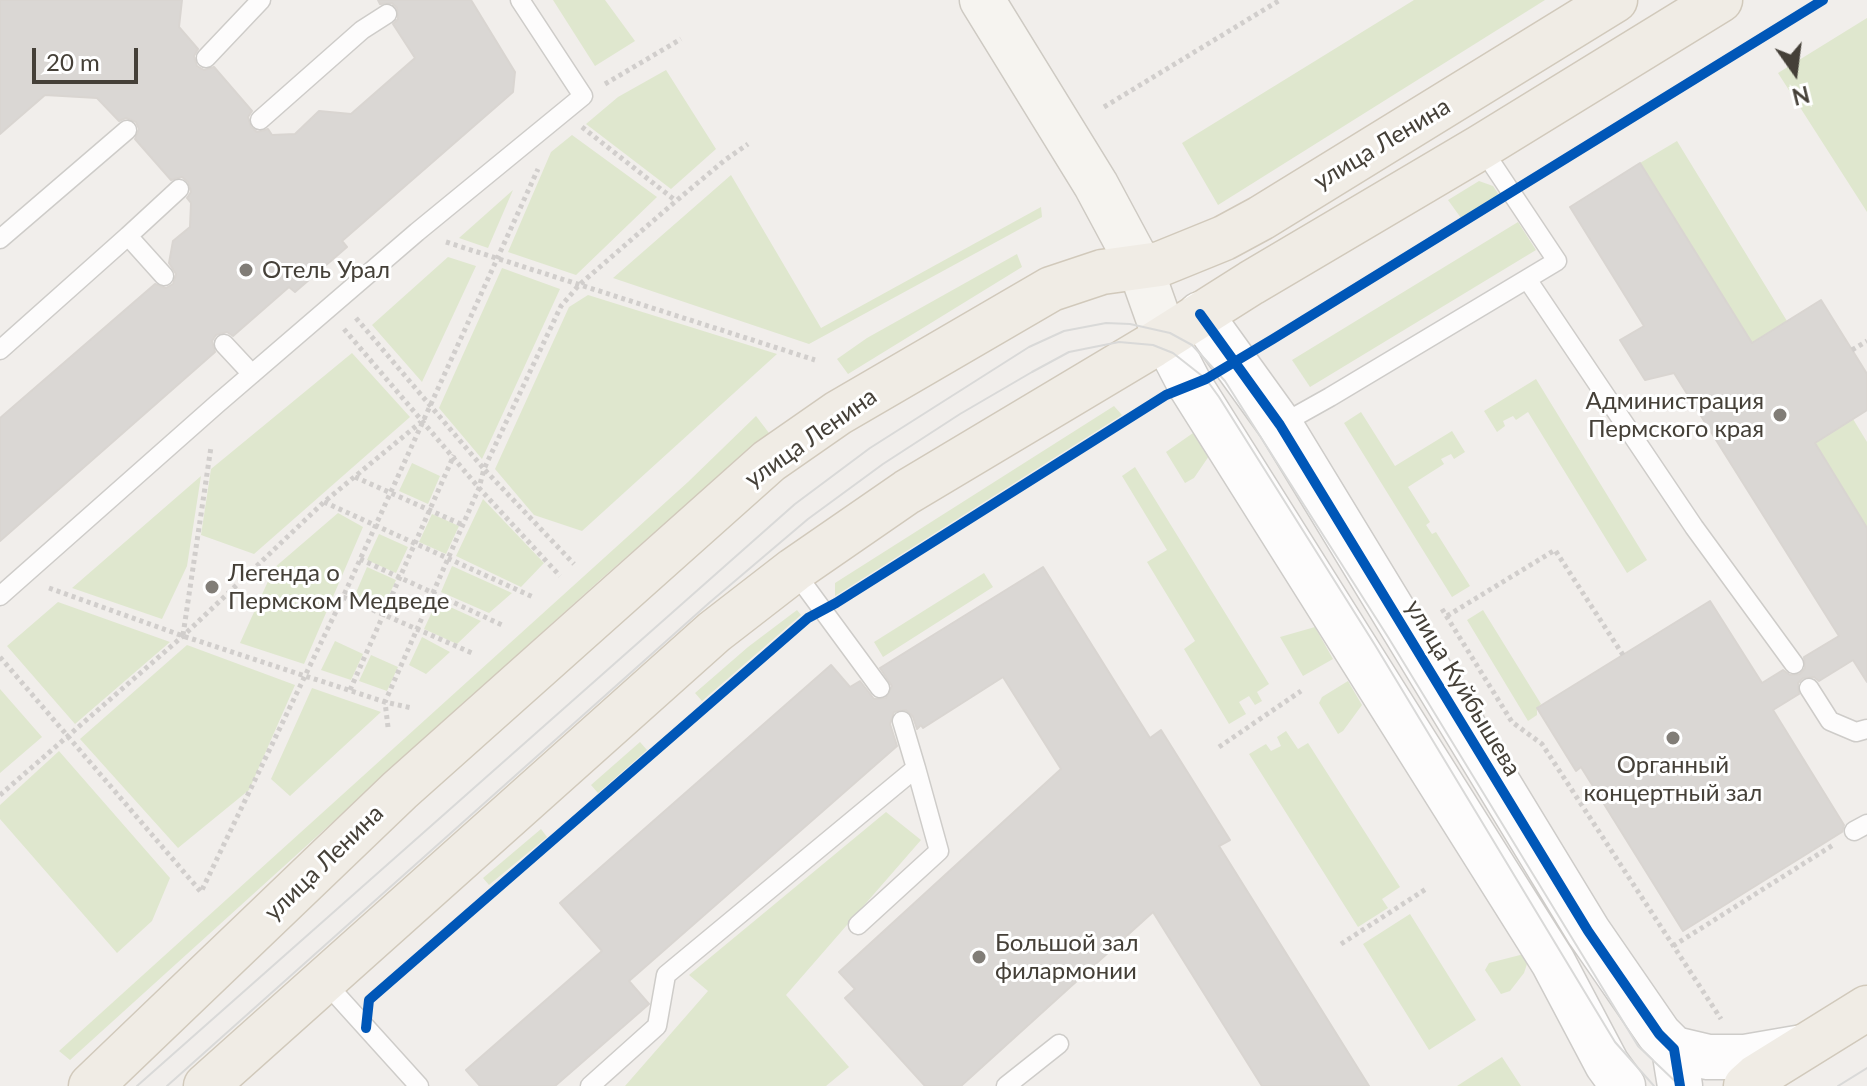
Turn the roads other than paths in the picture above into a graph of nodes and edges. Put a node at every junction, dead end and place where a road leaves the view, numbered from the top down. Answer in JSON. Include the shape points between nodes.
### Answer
{"nodes":[{"id":1,"x":261,"y":0,"type":"edge"},
{"id":2,"x":520,"y":0,"type":"edge"},
{"id":3,"x":982,"y":0,"type":"edge"},
{"id":4,"x":1615,"y":0,"type":"edge"},
{"id":5,"x":1720,"y":0,"type":"edge"},
{"id":6,"x":387,"y":14,"type":"dead end"},
{"id":7,"x":206,"y":58,"type":"dead end"},
{"id":8,"x":260,"y":120,"type":"dead end"},
{"id":9,"x":127,"y":130,"type":"dead end"},
{"id":10,"x":1481,"y":147,"type":"junction"},
{"id":11,"x":179,"y":189,"type":"dead end"},
{"id":12,"x":128,"y":236,"type":"junction"},
{"id":13,"x":0,"y":239,"type":"edge"},
{"id":14,"x":1150,"y":265,"type":"junction"},
{"id":15,"x":164,"y":276,"type":"dead end"},
{"id":16,"x":1527,"y":279,"type":"junction"},
{"id":17,"x":1182,"y":326,"type":"junction"},
{"id":18,"x":224,"y":344,"type":"dead end"},
{"id":19,"x":0,"y":350,"type":"edge"},
{"id":20,"x":1110,"y":369,"type":"junction"},
{"id":21,"x":252,"y":374,"type":"junction"},
{"id":22,"x":1190,"y":385,"type":"junction"},
{"id":23,"x":1280,"y":425,"type":"junction"},
{"id":24,"x":794,"y":570,"type":"junction"},
{"id":25,"x":0,"y":596,"type":"edge"},
{"id":26,"x":1794,"y":664,"type":"dead end"},
{"id":27,"x":880,"y":688,"type":"dead end"},
{"id":28,"x":1809,"y":688,"type":"dead end"},
{"id":29,"x":902,"y":721,"type":"dead end"},
{"id":30,"x":1867,"y":729,"type":"edge"},
{"id":31,"x":916,"y":768,"type":"junction"},
{"id":32,"x":858,"y":925,"type":"dead end"},
{"id":33,"x":323,"y":980,"type":"junction"},
{"id":34,"x":1867,"y":1008,"type":"edge"},
{"id":35,"x":1059,"y":1044,"type":"dead end"},
{"id":36,"x":1803,"y":1047,"type":"junction"},
{"id":37,"x":1677,"y":1068,"type":"edge"},
{"id":38,"x":91,"y":1086,"type":"edge"},
{"id":39,"x":206,"y":1086,"type":"edge"},
{"id":40,"x":419,"y":1086,"type":"edge"},
{"id":41,"x":590,"y":1086,"type":"edge"},
{"id":42,"x":1006,"y":1086,"type":"edge"},
{"id":43,"x":1623,"y":1086,"type":"edge"},
{"id":44,"x":1746,"y":1086,"type":"edge"}],
"edges":[{"from":1,"to":7,"type":"lane"},
{"from":2,"to":21,"type":"lane","via":[[583,96]]},
{"from":3,"to":14,"type":"main road","name":"улица Куйбышева"},
{"from":4,"to":14,"type":"main road","name":"улица Ленина","via":[[1261,218]]},
{"from":5,"to":10,"type":"main road"},
{"from":6,"to":8,"type":"lane"},
{"from":9,"to":13,"type":"lane"},
{"from":10,"to":16,"type":"lane","via":[[1557,261]]},
{"from":10,"to":17,"type":"main road"},
{"from":11,"to":12,"type":"lane"},
{"from":12,"to":15,"type":"lane"},
{"from":12,"to":19,"type":"lane"},
{"from":14,"to":17,"type":"main road","name":"улица Куйбышева"},
{"from":14,"to":38,"type":"main road","name":"улица Ленина","via":[[1102,272],[1034,297],[838,413],[769,461],[400,790]]},
{"from":16,"to":23,"type":"lane"},
{"from":16,"to":26,"type":"lane","via":[[1694,527]]},
{"from":17,"to":20,"type":"main road"},
{"from":17,"to":22,"type":"street","name":"улица Куйбышева"},
{"from":17,"to":23,"type":"street","name":"улица Куйбышева"},
{"from":18,"to":21,"type":"lane"},
{"from":20,"to":22,"type":"street","via":[[1154,364]]},
{"from":20,"to":24,"type":"main road","via":[[907,492]]},
{"from":21,"to":25,"type":"lane"},
{"from":22,"to":43,"type":"street","name":"улица Куйбышева","via":[[1553,962]]},
{"from":23,"to":37,"type":"street","name":"улица Куйбышева"},
{"from":24,"to":27,"type":"lane"},
{"from":24,"to":33,"type":"main road","via":[[714,632]]},
{"from":28,"to":30,"type":"lane","via":[[1830,721],[1856,732]]},
{"from":29,"to":31,"type":"lane"},
{"from":31,"to":32,"type":"lane","via":[[939,851]]},
{"from":31,"to":41,"type":"lane","via":[[666,975],[657,1026]]},
{"from":33,"to":39,"type":"main road"},
{"from":33,"to":40,"type":"lane"},
{"from":34,"to":36,"type":"main road"},
{"from":35,"to":42,"type":"lane"},
{"from":36,"to":37,"type":"street","via":[[1708,1057]]},
{"from":36,"to":44,"type":"main road"}]}
